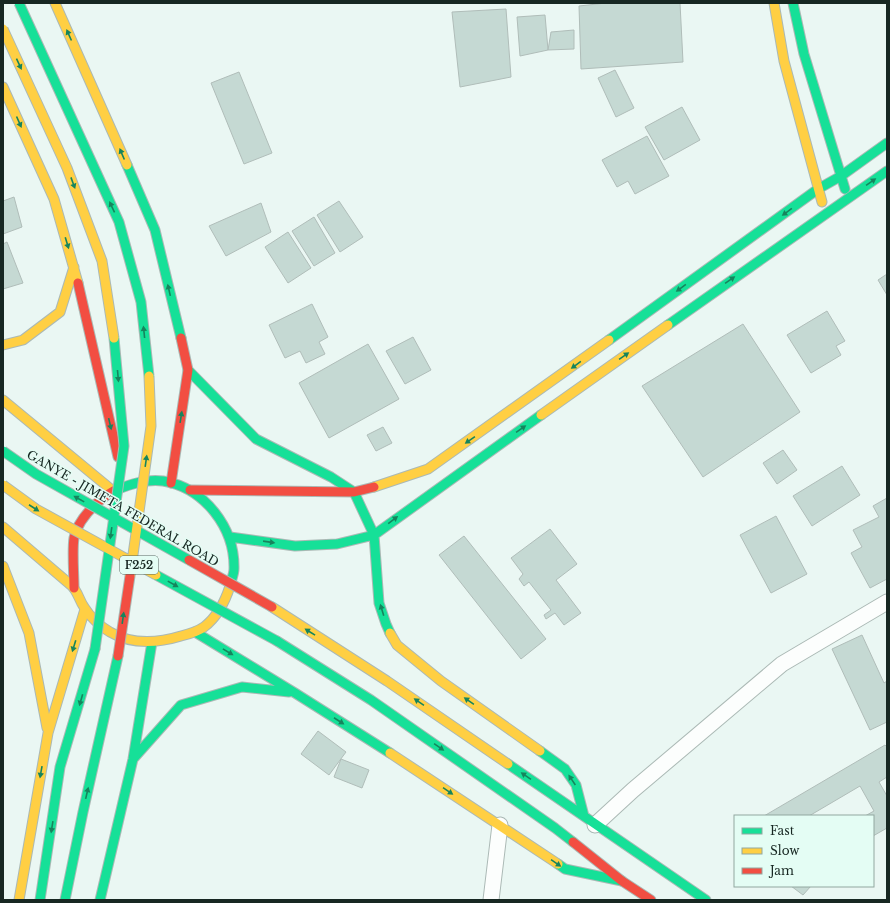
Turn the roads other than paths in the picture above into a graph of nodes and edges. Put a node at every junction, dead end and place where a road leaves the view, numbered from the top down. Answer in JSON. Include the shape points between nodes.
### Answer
{"nodes":[{"id":1,"x":19,"y":3,"type":"edge"},
{"id":2,"x":55,"y":3,"type":"edge"},
{"id":3,"x":774,"y":3,"type":"edge"},
{"id":4,"x":793,"y":3,"type":"edge"},
{"id":5,"x":3,"y":29,"type":"edge"},
{"id":6,"x":3,"y":87,"type":"edge"},
{"id":7,"x":887,"y":143,"type":"edge"},
{"id":8,"x":887,"y":171,"type":"edge"},
{"id":9,"x":841,"y":176,"type":"junction"},
{"id":10,"x":818,"y":189,"type":"junction"},
{"id":11,"x":848,"y":198,"type":"junction"},
{"id":12,"x":826,"y":213,"type":"junction"},
{"id":13,"x":74,"y":266,"type":"junction"},
{"id":14,"x":3,"y":345,"type":"edge"},
{"id":15,"x":188,"y":370,"type":"junction"},
{"id":16,"x":3,"y":400,"type":"edge"},
{"id":17,"x":3,"y":451,"type":"edge"},
{"id":18,"x":171,"y":483,"type":"junction"},
{"id":19,"x":3,"y":485,"type":"edge"},
{"id":20,"x":125,"y":485,"type":"junction"},
{"id":21,"x":190,"y":490,"type":"junction"},
{"id":22,"x":113,"y":491,"type":"junction"},
{"id":23,"x":354,"y":492,"type":"junction"},
{"id":24,"x":3,"y":527,"type":"edge"},
{"id":25,"x":374,"y":535,"type":"junction"},
{"id":26,"x":230,"y":537,"type":"junction"},
{"id":27,"x":3,"y":566,"type":"edge"},
{"id":28,"x":74,"y":588,"type":"junction"},
{"id":29,"x":887,"y":602,"type":"edge"},
{"id":30,"x":85,"y":609,"type":"junction"},
{"id":31,"x":195,"y":632,"type":"junction"},
{"id":32,"x":152,"y":642,"type":"junction"},
{"id":33,"x":295,"y":693,"type":"junction"},
{"id":34,"x":48,"y":733,"type":"junction"},
{"id":35,"x":133,"y":759,"type":"junction"},
{"id":36,"x":590,"y":821,"type":"junction"},
{"id":37,"x":500,"y":826,"type":"junction"},
{"id":38,"x":622,"y":881,"type":"junction"},
{"id":39,"x":19,"y":900,"type":"edge"},
{"id":40,"x":40,"y":900,"type":"edge"},
{"id":41,"x":65,"y":900,"type":"edge"},
{"id":42,"x":100,"y":900,"type":"edge"},
{"id":43,"x":491,"y":900,"type":"edge"},
{"id":44,"x":651,"y":900,"type":"edge"},
{"id":45,"x":706,"y":900,"type":"edge"}],
"edges":[{"from":41,"to":1,"type":"main road","one_way":true,"bridge":true,"via":[[118,656],[151,426],[150,383],[141,302],[119,222]]},
{"from":15,"to":2,"type":"main road","one_way":true,"via":[[155,230]]},
{"from":3,"to":10,"type":"main road","via":[[784,61]]},
{"from":4,"to":9,"type":"main road","via":[[804,54]]},
{"from":5,"to":40,"type":"main road","one_way":true,"bridge":true,"via":[[68,168],[102,261],[113,326],[124,446],[95,649],[60,767]]},
{"from":6,"to":13,"type":"main road","one_way":true,"via":[[54,199]]},
{"from":7,"to":9,"type":"main road"},
{"from":11,"to":8,"type":"main road","one_way":true},
{"from":9,"to":10,"type":"main road"},
{"from":9,"to":11,"type":"main road"},
{"from":10,"to":12,"type":"main road"},
{"from":10,"to":23,"type":"main road","one_way":true,"via":[[428,469]]},
{"from":11,"to":12,"type":"main road"},
{"from":25,"to":12,"type":"main road","one_way":true},
{"from":13,"to":14,"type":"main road","via":[[60,312],[23,340]]},
{"from":13,"to":20,"type":"main road","one_way":true},
{"from":18,"to":15,"type":"main road","one_way":true},
{"from":15,"to":23,"type":"main road","via":[[256,439],[332,477]]},
{"from":16,"to":22,"type":"main road"},
{"from":36,"to":17,"type":"main road","name":"GANYE - JIMETA FEDERAL ROAD","number":"F252","one_way":true,"bridge":true,"via":[[387,681],[272,607],[36,474]]},
{"from":18,"to":20,"type":"main road","name":"GANYE - JIMETA FEDERAL ROAD","via":[[156,481]]},
{"from":18,"to":21,"type":"main road","name":"GANYE - JIMETA FEDERAL ROAD"},
{"from":19,"to":38,"type":"main road","number":"F252","one_way":true,"bridge":true,"via":[[36,509],[277,641],[371,700],[555,828]]},
{"from":20,"to":22,"type":"main road","name":"GANYE - JIMETA FEDERAL ROAD"},
{"from":21,"to":23,"type":"main road"},
{"from":21,"to":26,"type":"main road","name":"GANYE - JIMETA FEDERAL ROAD","via":[[208,502],[221,518]]},
{"from":22,"to":28,"type":"main road","name":"GANYE - JIMETA FEDERAL ROAD","via":[[89,510],[74,536]]},
{"from":23,"to":25,"type":"main road"},
{"from":24,"to":28,"type":"main road"},
{"from":26,"to":25,"type":"main road","one_way":true,"via":[[295,546],[337,544]]},
{"from":36,"to":25,"type":"main road","one_way":true,"via":[[576,785],[565,769],[441,681],[397,645],[379,603]]},
{"from":26,"to":31,"type":"main road","name":"GANYE - JIMETA FEDERAL ROAD","via":[[234,572],[229,592],[218,611]]},
{"from":27,"to":34,"type":"main road","via":[[29,633]]},
{"from":28,"to":30,"type":"main road"},
{"from":29,"to":36,"type":"street","via":[[782,664],[633,790]]},
{"from":30,"to":32,"type":"main road","via":[[100,625],[119,637],[140,643]]},
{"from":30,"to":34,"type":"main road","one_way":true},
{"from":31,"to":32,"type":"main road","via":[[174,639]]},
{"from":31,"to":33,"type":"main road","one_way":true},
{"from":32,"to":35,"type":"main road"},
{"from":33,"to":35,"type":"main road","via":[[242,687],[180,705]]},
{"from":33,"to":37,"type":"main road","one_way":true},
{"from":34,"to":39,"type":"main road","one_way":true},
{"from":35,"to":42,"type":"main road"},
{"from":36,"to":45,"type":"main road","name":"GANYE - JIMETA FEDERAL ROAD"},
{"from":37,"to":38,"type":"main road","one_way":true,"via":[[565,869]]},
{"from":37,"to":43,"type":"street"},
{"from":38,"to":44,"type":"main road"}]}
